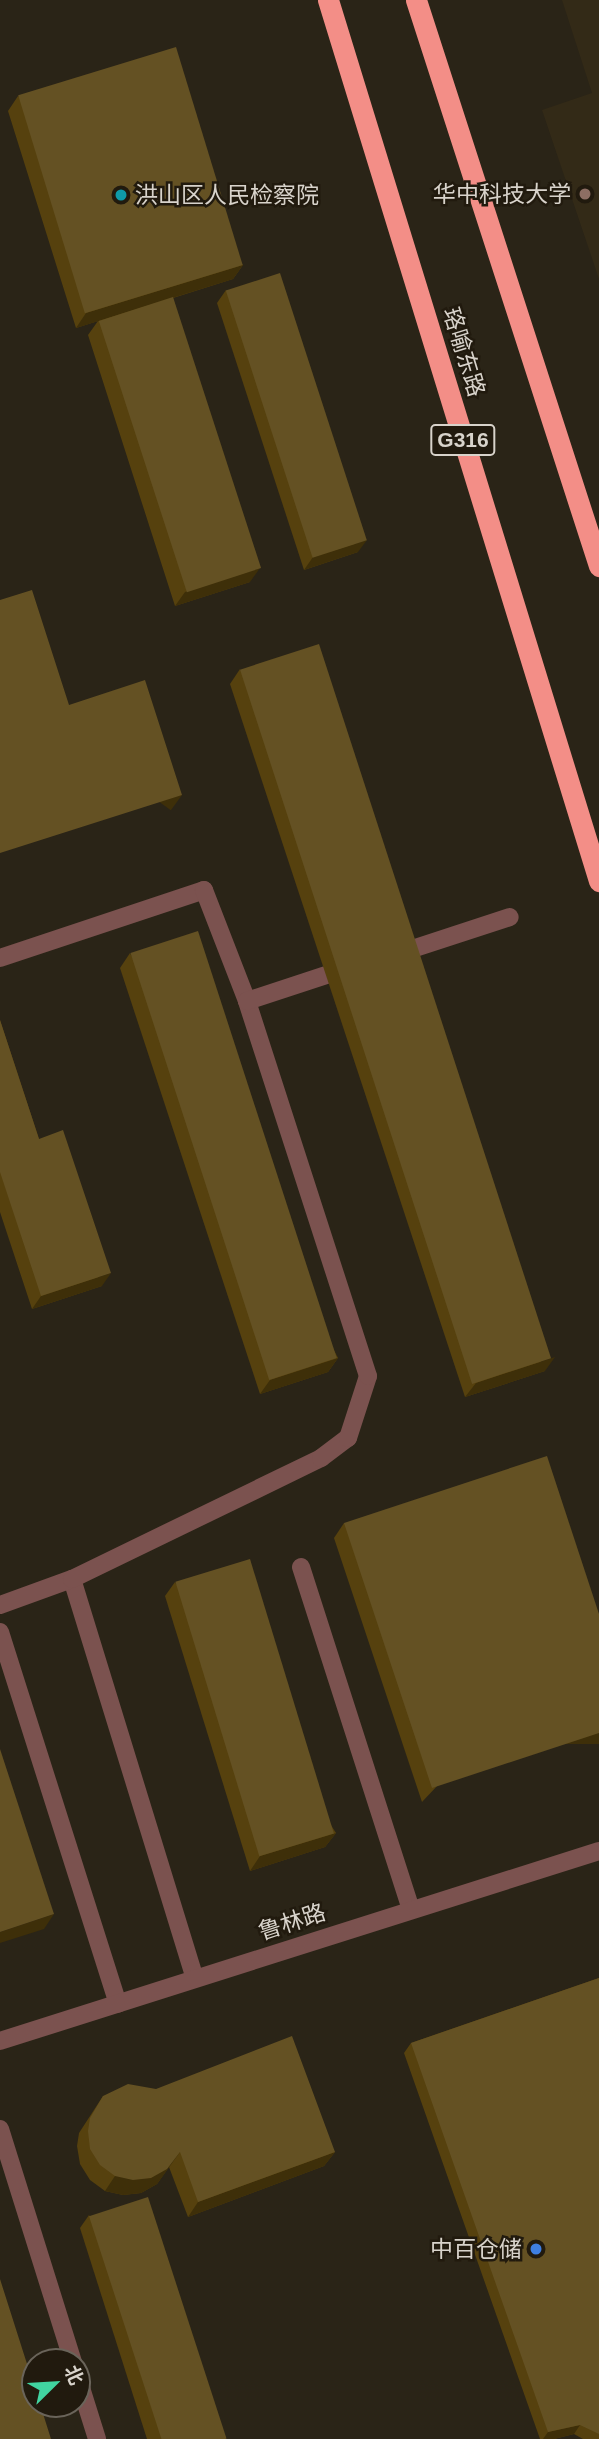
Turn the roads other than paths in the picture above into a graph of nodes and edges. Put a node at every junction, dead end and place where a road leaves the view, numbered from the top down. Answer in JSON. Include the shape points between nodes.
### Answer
{"nodes":[{"id":1,"x":328,"y":0,"type":"edge"},
{"id":2,"x":416,"y":0,"type":"edge"},
{"id":3,"x":599,"y":565,"type":"edge"},
{"id":4,"x":599,"y":881,"type":"edge"},
{"id":5,"x":510,"y":918,"type":"dead end"},
{"id":6,"x":406,"y":951,"type":"edge"},
{"id":7,"x":0,"y":958,"type":"edge"},
{"id":8,"x":326,"y":975,"type":"dead end"},
{"id":9,"x":247,"y":1001,"type":"junction"},
{"id":10,"x":301,"y":1567,"type":"dead end"},
{"id":11,"x":72,"y":1580,"type":"junction"},
{"id":12,"x":0,"y":1605,"type":"edge"},
{"id":13,"x":0,"y":1632,"type":"edge"},
{"id":14,"x":599,"y":1851,"type":"edge"},
{"id":15,"x":411,"y":1910,"type":"junction"},
{"id":16,"x":195,"y":1979,"type":"junction"},
{"id":17,"x":118,"y":2004,"type":"junction"},
{"id":18,"x":0,"y":2041,"type":"edge"},
{"id":19,"x":0,"y":2129,"type":"edge"},
{"id":20,"x":69,"y":2348,"type":"edge"},
{"id":21,"x":90,"y":2418,"type":"edge"},
{"id":22,"x":97,"y":2439,"type":"edge"}],
"edges":[{"from":1,"to":4,"type":"highway","name":"珞喻东路","number":"G316"},
{"from":2,"to":3,"type":"highway"},
{"from":5,"to":6,"type":"street"},
{"from":7,"to":9,"type":"street","via":[[204,890]]},
{"from":8,"to":9,"type":"street"},
{"from":9,"to":11,"type":"street","via":[[368,1377],[348,1438],[321,1458]]},
{"from":10,"to":15,"type":"street"},
{"from":11,"to":12,"type":"street"},
{"from":11,"to":16,"type":"street"},
{"from":13,"to":17,"type":"street"},
{"from":14,"to":15,"type":"street","name":"鲁林路"},
{"from":15,"to":16,"type":"street","name":"鲁林路"},
{"from":16,"to":17,"type":"street","name":"鲁林路"},
{"from":17,"to":18,"type":"street","name":"鲁林路"},
{"from":19,"to":20,"type":"street"},
{"from":21,"to":22,"type":"street"}]}
